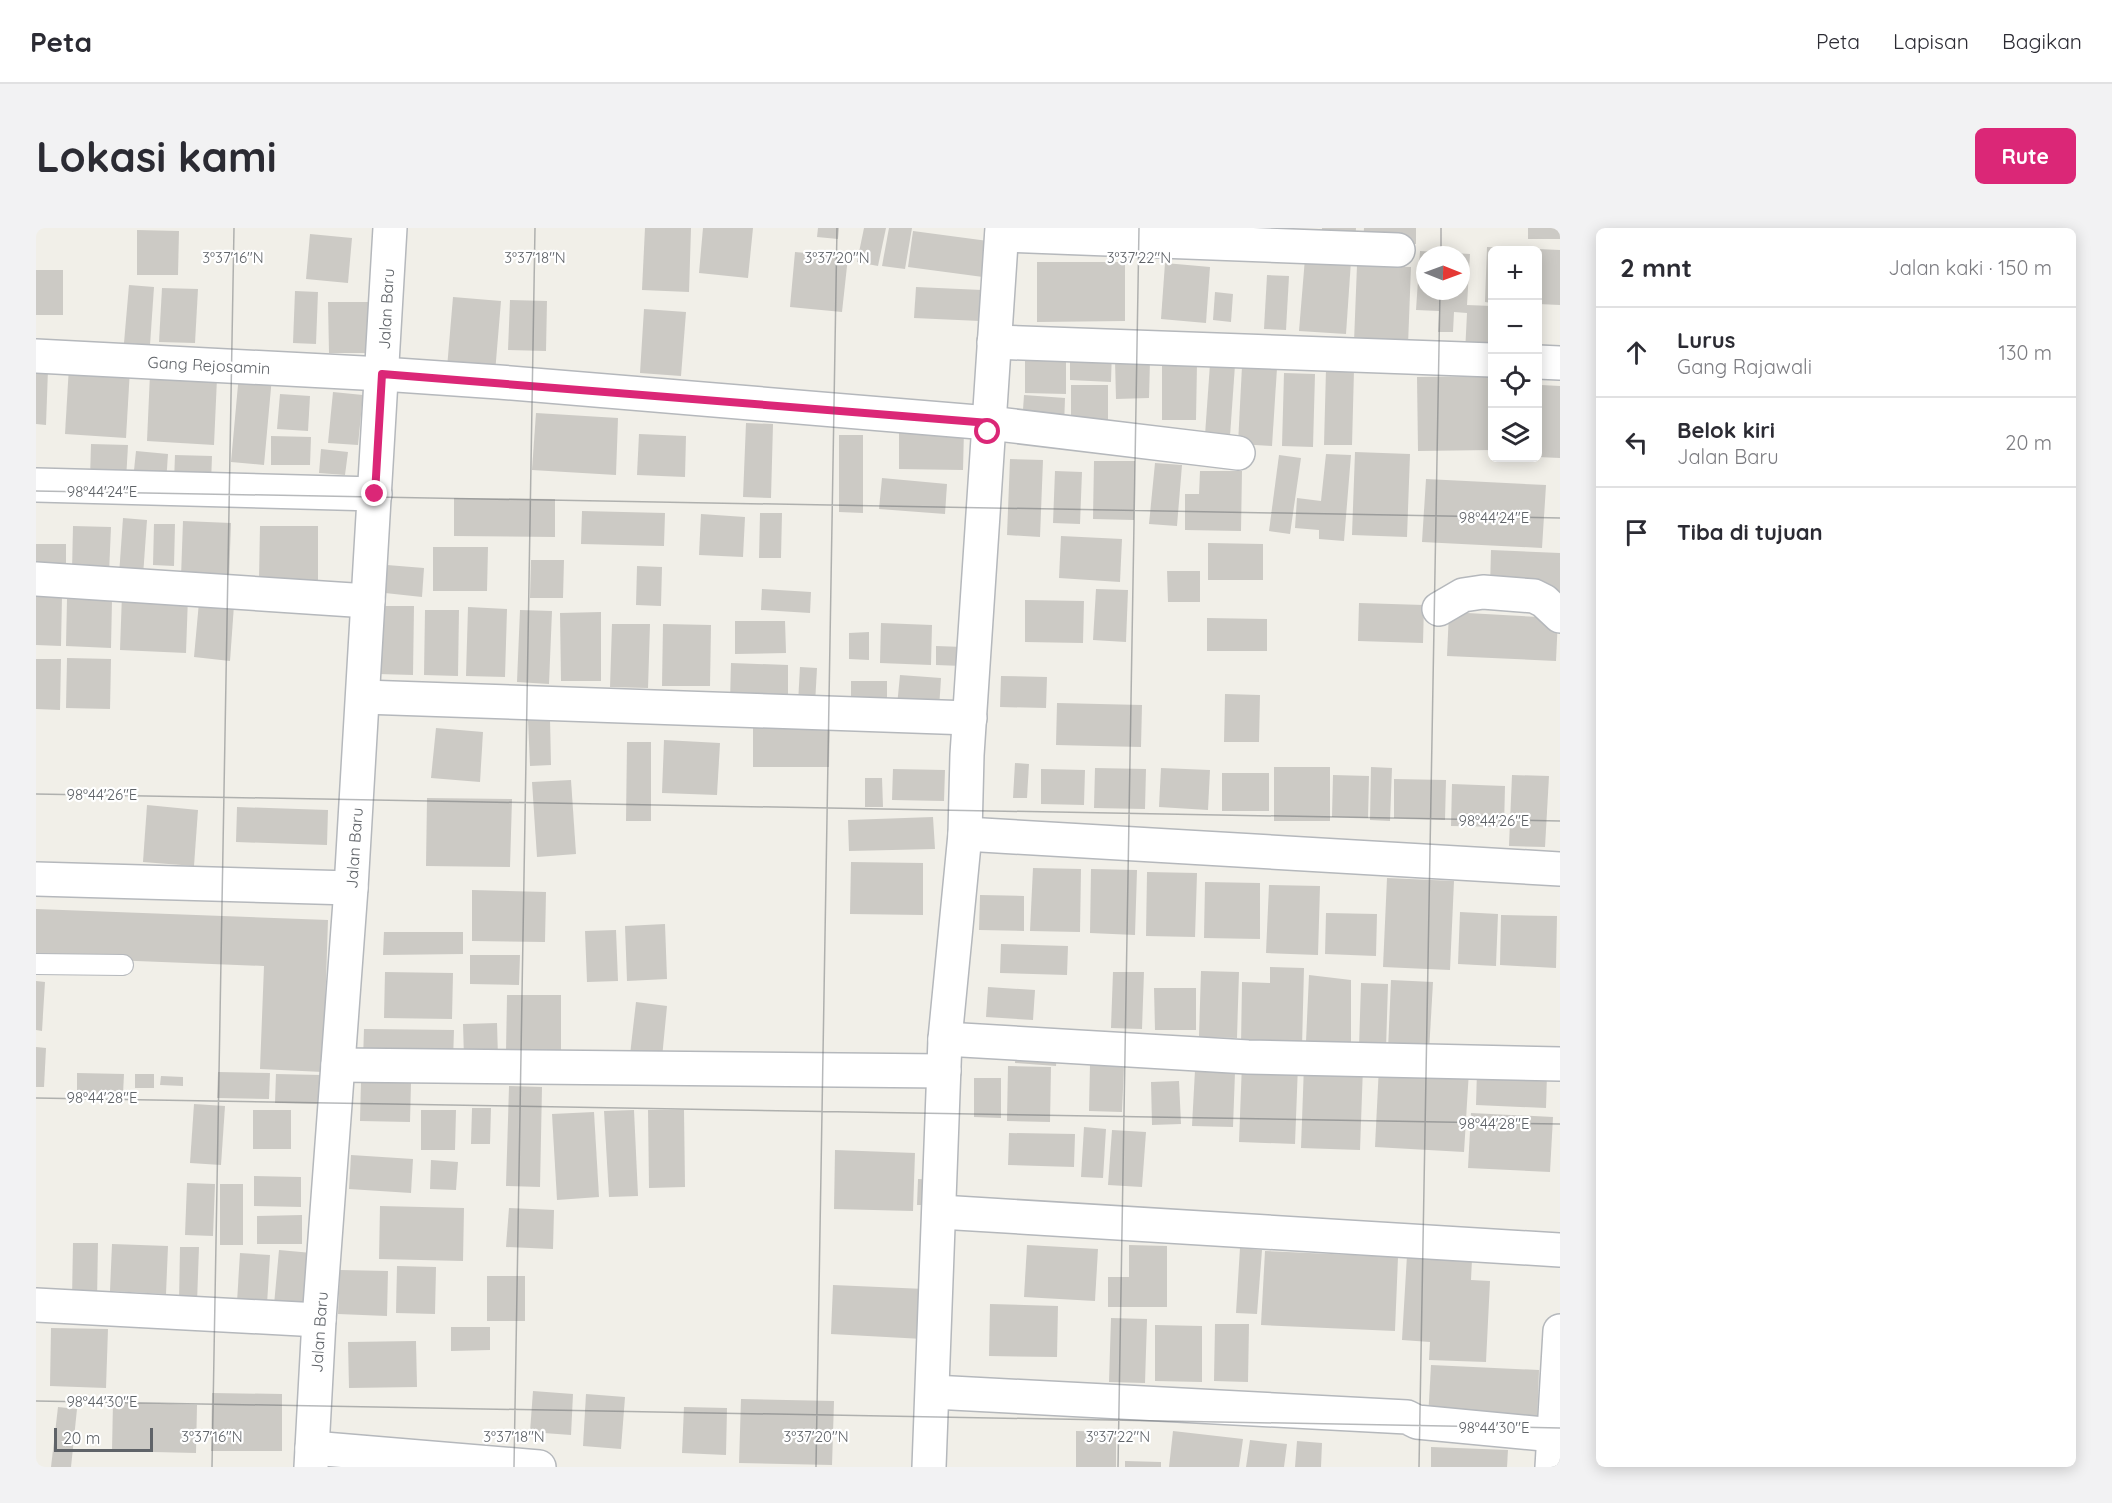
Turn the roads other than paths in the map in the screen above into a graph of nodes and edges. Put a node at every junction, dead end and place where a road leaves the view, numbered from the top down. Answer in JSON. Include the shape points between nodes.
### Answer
{"nodes":[{"id":1,"x":390,"y":228,"type":"edge"},
{"id":2,"x":1002,"y":232,"type":"edge"},
{"id":3,"x":1398,"y":250,"type":"dead end"},
{"id":4,"x":994,"y":342,"type":"junction"},
{"id":5,"x":36,"y":356,"type":"edge"},
{"id":6,"x":1488,"y":360,"type":"edge"},
{"id":7,"x":1542,"y":362,"type":"edge"},
{"id":8,"x":1560,"y":363,"type":"edge"},
{"id":9,"x":382,"y":374,"type":"junction"},
{"id":10,"x":989,"y":423,"type":"junction"},
{"id":11,"x":1238,"y":453,"type":"dead end"},
{"id":12,"x":36,"y":485,"type":"edge"},
{"id":13,"x":375,"y":494,"type":"junction"},
{"id":14,"x":36,"y":579,"type":"edge"},
{"id":15,"x":368,"y":601,"type":"junction"},
{"id":16,"x":1439,"y":609,"type":"dead end"},
{"id":17,"x":1560,"y":616,"type":"edge"},
{"id":18,"x":363,"y":697,"type":"junction"},
{"id":19,"x":970,"y":718,"type":"junction"},
{"id":20,"x":965,"y":834,"type":"junction"},
{"id":21,"x":1560,"y":869,"type":"edge"},
{"id":22,"x":36,"y":879,"type":"edge"},
{"id":23,"x":351,"y":888,"type":"junction"},
{"id":24,"x":36,"y":964,"type":"edge"},
{"id":25,"x":123,"y":966,"type":"dead end"},
{"id":26,"x":945,"y":1039,"type":"junction"},
{"id":27,"x":1560,"y":1064,"type":"edge"},
{"id":28,"x":338,"y":1065,"type":"junction"},
{"id":29,"x":944,"y":1071,"type":"junction"},
{"id":30,"x":940,"y":1212,"type":"junction"},
{"id":31,"x":1560,"y":1250,"type":"edge"},
{"id":32,"x":36,"y":1305,"type":"edge"},
{"id":33,"x":319,"y":1320,"type":"junction"},
{"id":34,"x":1560,"y":1331,"type":"edge"},
{"id":35,"x":933,"y":1392,"type":"junction"},
{"id":36,"x":1554,"y":1435,"type":"junction"},
{"id":37,"x":311,"y":1458,"type":"edge"},
{"id":38,"x":539,"y":1467,"type":"edge"},
{"id":39,"x":929,"y":1467,"type":"edge"},
{"id":40,"x":1552,"y":1467,"type":"edge"}],
"edges":[{"from":1,"to":9,"type":"street","name":"Jalan Baru"},
{"from":2,"to":3,"type":"street"},
{"from":2,"to":4,"type":"street"},
{"from":4,"to":6,"type":"street"},
{"from":4,"to":10,"type":"street"},
{"from":5,"to":9,"type":"street","name":"Gang Rejosamin"},
{"from":7,"to":8,"type":"street"},
{"from":9,"to":10,"type":"street","name":"Gang Rejosamin"},
{"from":9,"to":13,"type":"street","name":"Jalan Baru"},
{"from":10,"to":11,"type":"street","name":"Gang Rejosamin"},
{"from":10,"to":19,"type":"street"},
{"from":12,"to":13,"type":"street"},
{"from":13,"to":15,"type":"street","name":"Jalan Baru"},
{"from":14,"to":15,"type":"street"},
{"from":15,"to":18,"type":"street","name":"Jalan Baru"},
{"from":16,"to":17,"type":"street","via":[[1463,595],[1484,592],[1534,597]]},
{"from":18,"to":19,"type":"street"},
{"from":18,"to":23,"type":"street","name":"Jalan Baru"},
{"from":19,"to":20,"type":"street"},
{"from":20,"to":21,"type":"street"},
{"from":20,"to":26,"type":"street"},
{"from":22,"to":23,"type":"street"},
{"from":23,"to":28,"type":"street","name":"Jalan Baru"},
{"from":24,"to":25,"type":"lane"},
{"from":26,"to":27,"type":"street","via":[[1248,1057]]},
{"from":26,"to":29,"type":"street"},
{"from":28,"to":29,"type":"street"},
{"from":28,"to":33,"type":"street","name":"Jalan Baru"},
{"from":29,"to":30,"type":"street"},
{"from":30,"to":31,"type":"street"},
{"from":30,"to":35,"type":"street"},
{"from":32,"to":33,"type":"street"},
{"from":33,"to":37,"type":"street","name":"Jalan Baru"},
{"from":34,"to":36,"type":"street"},
{"from":35,"to":36,"type":"street","via":[[1407,1417],[1417,1422]]},
{"from":35,"to":39,"type":"street"},
{"from":36,"to":40,"type":"street"},
{"from":37,"to":38,"type":"street"}]}
